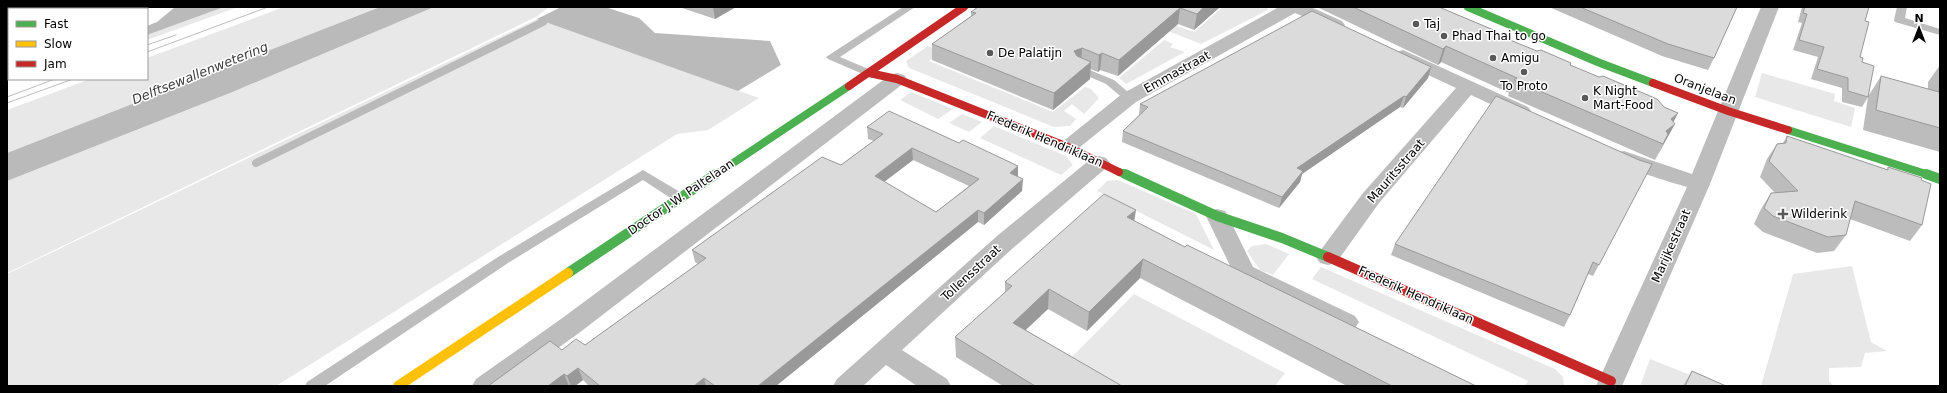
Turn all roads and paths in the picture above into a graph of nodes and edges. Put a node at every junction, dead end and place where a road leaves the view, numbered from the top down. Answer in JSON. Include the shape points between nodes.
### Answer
{"nodes":[{"id":1,"x":910,"y":7,"type":"edge"},
{"id":2,"x":964,"y":7,"type":"edge"},
{"id":3,"x":1292,"y":7,"type":"edge"},
{"id":4,"x":1297,"y":7,"type":"edge"},
{"id":5,"x":1468,"y":7,"type":"edge"},
{"id":6,"x":1770,"y":7,"type":"edge"},
{"id":7,"x":1902,"y":7,"type":"edge"},
{"id":8,"x":1940,"y":32,"type":"edge"},
{"id":9,"x":1353,"y":33,"type":"edge"},
{"id":10,"x":1387,"y":49,"type":"edge"},
{"id":11,"x":1080,"y":69,"type":"edge"},
{"id":12,"x":869,"y":73,"type":"junction"},
{"id":13,"x":897,"y":79,"type":"junction"},
{"id":14,"x":1467,"y":87,"type":"junction"},
{"id":15,"x":1128,"y":98,"type":"junction"},
{"id":16,"x":1728,"y":111,"type":"junction"},
{"id":17,"x":1537,"y":118,"type":"edge"},
{"id":18,"x":1068,"y":147,"type":"junction"},
{"id":19,"x":1607,"y":150,"type":"edge"},
{"id":20,"x":1099,"y":163,"type":"junction"},
{"id":21,"x":1940,"y":179,"type":"edge"},
{"id":22,"x":1699,"y":184,"type":"junction"},
{"id":23,"x":680,"y":198,"type":"junction"},
{"id":24,"x":1217,"y":216,"type":"junction"},
{"id":25,"x":1328,"y":258,"type":"junction"},
{"id":26,"x":1363,"y":331,"type":"edge"},
{"id":27,"x":885,"y":352,"type":"junction"},
{"id":28,"x":1610,"y":383,"type":"edge"},
{"id":29,"x":312,"y":386,"type":"edge"},
{"id":30,"x":398,"y":386,"type":"edge"},
{"id":31,"x":485,"y":386,"type":"edge"},
{"id":32,"x":846,"y":386,"type":"edge"},
{"id":33,"x":938,"y":386,"type":"edge"}],
"edges":[{"from":1,"to":12,"type":"lane","via":[[832,57]]},
{"from":2,"to":12,"type":"street","name":"Doctor J.W. Paltelaan"},
{"from":3,"to":15,"type":"street","name":"Emmastraat"},
{"from":4,"to":9,"type":"street"},
{"from":5,"to":16,"type":"street","name":"Oranjelaan","via":[[1600,63]]},
{"from":6,"to":16,"type":"street","name":"Marijkestraat"},
{"from":7,"to":8,"type":"lane","via":[[1899,20]]},
{"from":10,"to":14,"type":"street"},
{"from":11,"to":15,"type":"lane","via":[[1110,82]]},
{"from":12,"to":13,"type":"street","name":"Frederik Hendriklaan"},
{"from":12,"to":23,"type":"street","name":"Doctor J.W. Paltelaan"},
{"from":13,"to":18,"type":"street","name":"Frederik Hendriklaan"},
{"from":13,"to":31,"type":"street","via":[[570,326]]},
{"from":14,"to":17,"type":"street"},
{"from":14,"to":25,"type":"street","name":"Mauritsstraat","via":[[1371,198]]},
{"from":15,"to":18,"type":"street","name":"Emmastraat"},
{"from":16,"to":21,"type":"street","name":"Oranjelaan"},
{"from":16,"to":22,"type":"street","name":"Marijkestraat"},
{"from":18,"to":20,"type":"street","name":"Frederik Hendriklaan"},
{"from":19,"to":22,"type":"street"},
{"from":20,"to":24,"type":"street","name":"Frederik Hendriklaan"},
{"from":20,"to":27,"type":"street","name":"Tollensstraat","via":[[1005,242]]},
{"from":22,"to":28,"type":"street","name":"Marijkestraat"},
{"from":23,"to":29,"type":"lane","via":[[642,174],[503,260]]},
{"from":23,"to":30,"type":"street","name":"Doctor J.W. Paltelaan"},
{"from":24,"to":25,"type":"street","name":"Frederik Hendriklaan","via":[[1282,238]]},
{"from":24,"to":26,"type":"street","via":[[1244,272]]},
{"from":25,"to":28,"type":"street","name":"Frederik Hendriklaan"},
{"from":27,"to":32,"type":"street","name":"Tollensstraat"},
{"from":27,"to":33,"type":"street"}]}
